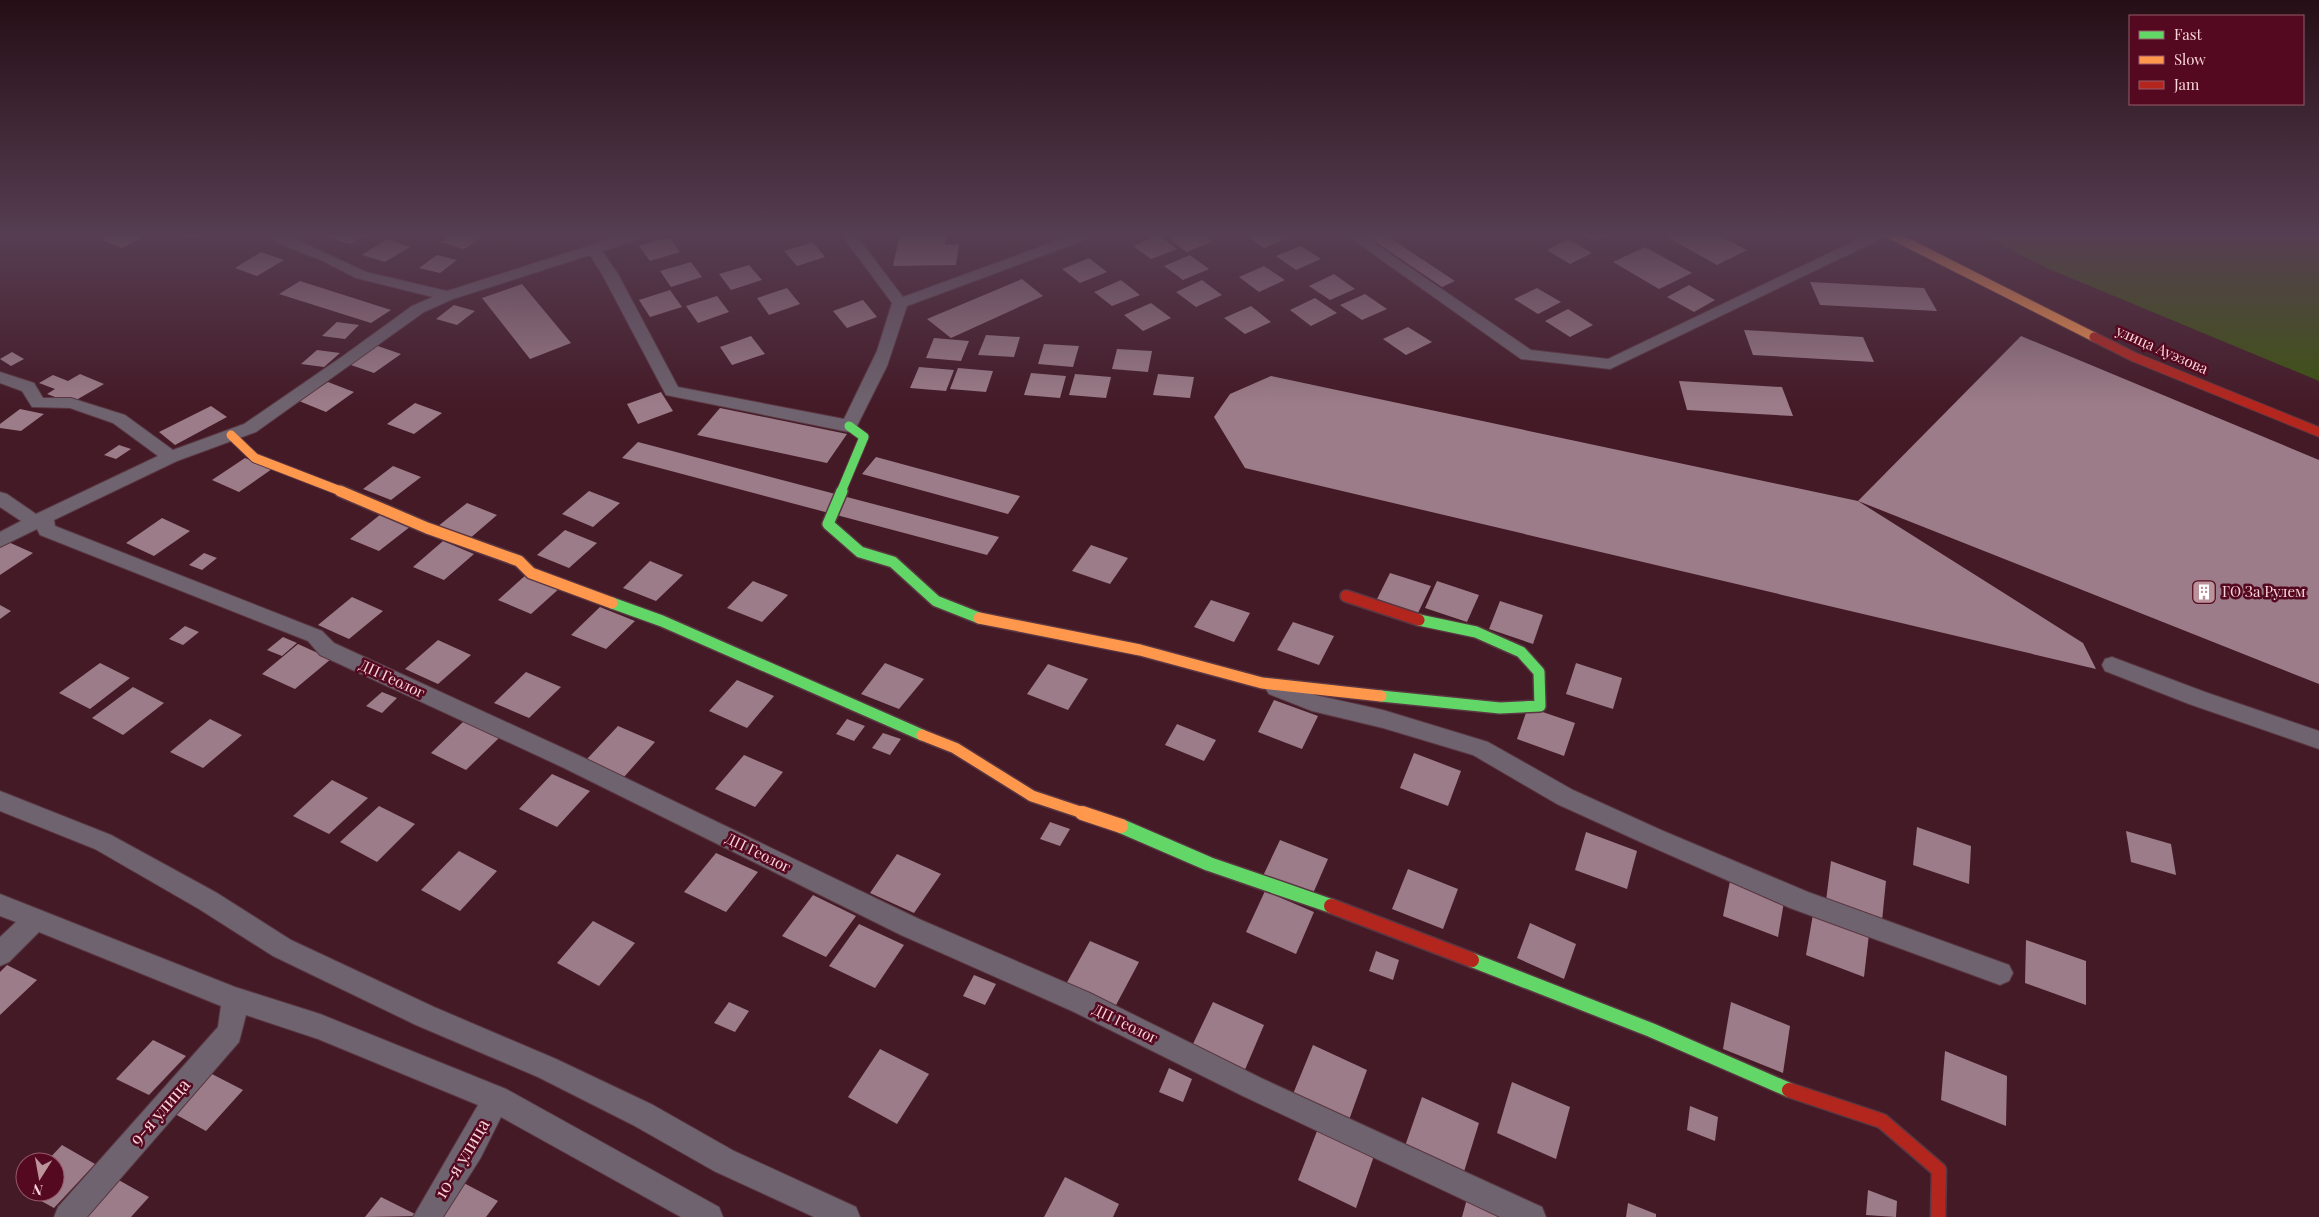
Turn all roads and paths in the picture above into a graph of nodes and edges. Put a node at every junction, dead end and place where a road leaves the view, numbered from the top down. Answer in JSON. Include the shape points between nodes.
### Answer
{"nodes":[{"id":1,"x":426,"y":291,"type":"edge"},
{"id":2,"x":464,"y":291,"type":"edge"},
{"id":3,"x":619,"y":291,"type":"edge"},
{"id":4,"x":891,"y":291,"type":"edge"},
{"id":5,"x":933,"y":291,"type":"edge"},
{"id":6,"x":1434,"y":291,"type":"edge"},
{"id":7,"x":1762,"y":291,"type":"edge"},
{"id":8,"x":2004,"y":291,"type":"edge"},
{"id":9,"x":448,"y":296,"type":"junction"},
{"id":10,"x":900,"y":303,"type":"junction"},
{"id":11,"x":0,"y":377,"type":"edge"},
{"id":12,"x":849,"y":426,"type":"junction"},
{"id":13,"x":2319,"y":432,"type":"edge"},
{"id":14,"x":231,"y":435,"type":"junction"},
{"id":15,"x":171,"y":457,"type":"junction"},
{"id":16,"x":0,"y":498,"type":"edge"},
{"id":17,"x":39,"y":520,"type":"junction"},
{"id":18,"x":0,"y":540,"type":"edge"},
{"id":19,"x":1346,"y":596,"type":"dead end"},
{"id":20,"x":2112,"y":665,"type":"dead end"},
{"id":21,"x":1262,"y":683,"type":"junction"},
{"id":22,"x":2319,"y":740,"type":"edge"},
{"id":23,"x":0,"y":801,"type":"edge"},
{"id":24,"x":0,"y":905,"type":"edge"},
{"id":25,"x":35,"y":920,"type":"junction"},
{"id":26,"x":0,"y":954,"type":"edge"},
{"id":27,"x":2000,"y":973,"type":"dead end"},
{"id":28,"x":235,"y":1000,"type":"junction"},
{"id":29,"x":496,"y":1100,"type":"junction"},
{"id":30,"x":68,"y":1217,"type":"edge"},
{"id":31,"x":427,"y":1217,"type":"edge"},
{"id":32,"x":710,"y":1217,"type":"edge"},
{"id":33,"x":846,"y":1217,"type":"edge"},
{"id":34,"x":1532,"y":1217,"type":"edge"},
{"id":35,"x":1938,"y":1217,"type":"edge"}],
"edges":[{"from":1,"to":9,"type":"street"},
{"from":2,"to":9,"type":"street"},
{"from":3,"to":12,"type":"street","via":[[672,391]]},
{"from":4,"to":10,"type":"street"},
{"from":5,"to":10,"type":"street"},
{"from":6,"to":7,"type":"street","via":[[1527,355],[1610,364]]},
{"from":8,"to":13,"type":"street","name":"улица Ауэзова","via":[[2134,356]]},
{"from":9,"to":14,"type":"street","via":[[418,309],[250,428]]},
{"from":10,"to":12,"type":"street","via":[[894,332],[878,374]]},
{"from":11,"to":15,"type":"street","via":[[28,387],[38,404],[71,404],[119,419]]},
{"from":12,"to":21,"type":"street","via":[[864,437],[828,524],[860,552],[893,562],[936,601],[987,621],[1140,650]]},
{"from":14,"to":15,"type":"street"},
{"from":14,"to":35,"type":"street","via":[[255,458],[427,528],[519,561],[531,573],[662,621],[955,748],[1032,796],[1110,821],[1209,864],[1346,911],[1651,1030],[1805,1097],[1882,1121],[1939,1170]]},
{"from":15,"to":17,"type":"street"},
{"from":16,"to":17,"type":"street"},
{"from":17,"to":18,"type":"street"},
{"from":17,"to":34,"type":"street","name":"ДП Геолог","via":[[47,530],[315,636],[327,650],[570,761],[910,927],[1081,1002],[1393,1154]]},
{"from":19,"to":21,"type":"street","via":[[1405,616],[1476,632],[1521,652],[1539,672],[1540,706],[1500,708]]},
{"from":20,"to":22,"type":"street"},
{"from":21,"to":27,"type":"street","via":[[1312,703],[1383,719],[1480,748],[1565,797],[1653,837],[1808,904]]},
{"from":23,"to":33,"type":"street","via":[[103,842],[282,948],[425,1016],[547,1068],[642,1115],[724,1161]]},
{"from":24,"to":25,"type":"street"},
{"from":25,"to":26,"type":"street"},
{"from":25,"to":28,"type":"street"},
{"from":28,"to":29,"type":"street","via":[[320,1027]]},
{"from":28,"to":30,"type":"street","name":"9-я улица","via":[[230,1033]]},
{"from":29,"to":31,"type":"street","name":"10-я улица"},
{"from":29,"to":32,"type":"street"}]}
